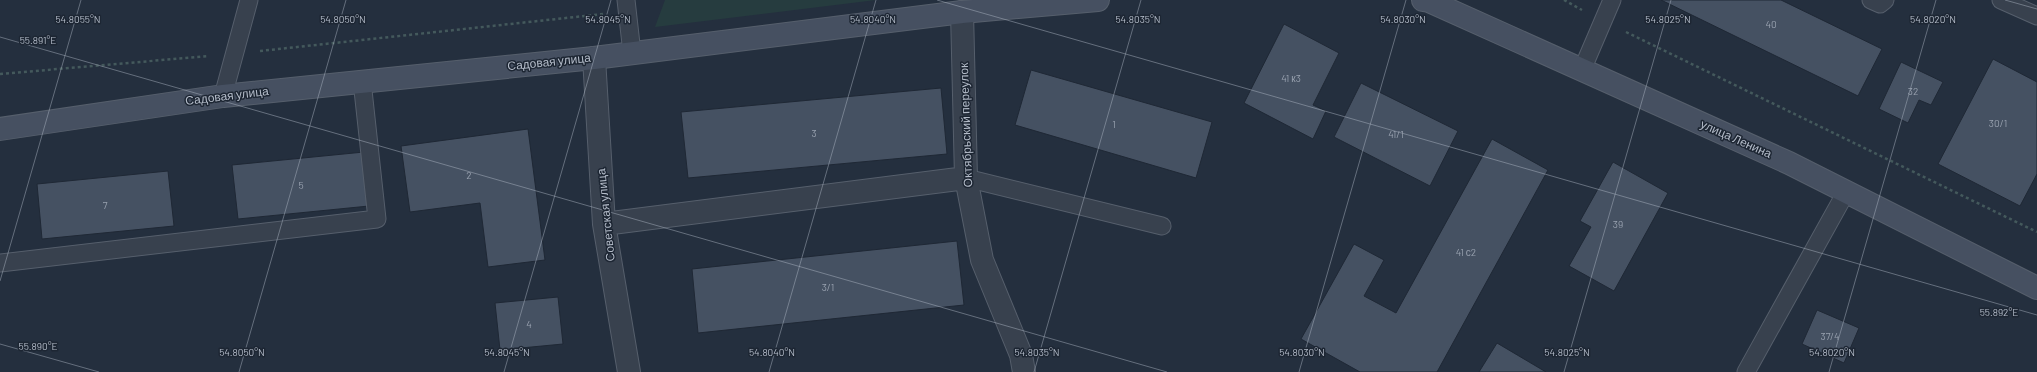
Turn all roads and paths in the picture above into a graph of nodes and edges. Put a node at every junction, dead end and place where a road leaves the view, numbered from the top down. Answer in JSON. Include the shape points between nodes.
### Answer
{"nodes":[{"id":1,"x":249,"y":0,"type":"edge"},
{"id":2,"x":1098,"y":0,"type":"edge"},
{"id":3,"x":1426,"y":0,"type":"edge"},
{"id":4,"x":1564,"y":0,"type":"edge"},
{"id":5,"x":1612,"y":0,"type":"edge"},
{"id":6,"x":1871,"y":0,"type":"edge"},
{"id":7,"x":1885,"y":0,"type":"edge"},
{"id":8,"x":2001,"y":0,"type":"edge"},
{"id":9,"x":627,"y":6,"type":"edge"},
{"id":10,"x":962,"y":12,"type":"junction"},
{"id":11,"x":2037,"y":16,"type":"edge"},
{"id":12,"x":1603,"y":22,"type":"junction"},
{"id":13,"x":632,"y":53,"type":"junction"},
{"id":14,"x":235,"y":54,"type":"junction"},
{"id":15,"x":594,"y":58,"type":"junction"},
{"id":16,"x":1582,"y":70,"type":"junction"},
{"id":17,"x":0,"y":74,"type":"edge"},
{"id":18,"x":362,"y":81,"type":"junction"},
{"id":19,"x":223,"y":96,"type":"junction"},
{"id":20,"x":0,"y":129,"type":"edge"},
{"id":21,"x":966,"y":178,"type":"junction"},
{"id":22,"x":1846,"y":192,"type":"junction"},
{"id":23,"x":604,"y":224,"type":"junction"},
{"id":24,"x":1162,"y":226,"type":"dead end"},
{"id":25,"x":2037,"y":232,"type":"edge"},
{"id":26,"x":0,"y":263,"type":"edge"},
{"id":27,"x":2037,"y":288,"type":"edge"},
{"id":28,"x":629,"y":372,"type":"edge"},
{"id":29,"x":1024,"y":372,"type":"edge"},
{"id":30,"x":1746,"y":372,"type":"edge"}],
"edges":[{"from":1,"to":14,"type":"lane"},
{"from":2,"to":10,"type":"main road","name":"Садовая улица"},
{"from":3,"to":16,"type":"main road","name":"улица Ленина"},
{"from":4,"to":12,"type":"path"},
{"from":5,"to":12,"type":"lane"},
{"from":6,"to":7,"type":"lane","via":[[1880,4]]},
{"from":8,"to":11,"type":"lane"},
{"from":9,"to":13,"type":"lane"},
{"from":9,"to":14,"type":"path"},
{"from":10,"to":13,"type":"main road","name":"Садовая улица"},
{"from":10,"to":21,"type":"street","name":"Октябрьский переулок"},
{"from":12,"to":16,"type":"lane"},
{"from":12,"to":25,"type":"path"},
{"from":13,"to":15,"type":"main road","name":"Садовая улица"},
{"from":14,"to":17,"type":"path"},
{"from":14,"to":19,"type":"lane"},
{"from":15,"to":18,"type":"main road","name":"Садовая улица"},
{"from":15,"to":23,"type":"street","name":"Советская улица"},
{"from":16,"to":22,"type":"main road","name":"улица Ленина","via":[[1782,160]]},
{"from":18,"to":19,"type":"main road","name":"Садовая улица"},
{"from":18,"to":26,"type":"lane","via":[[377,219]]},
{"from":19,"to":20,"type":"main road","name":"Садовая улица"},
{"from":21,"to":23,"type":"street"},
{"from":21,"to":24,"type":"lane"},
{"from":21,"to":29,"type":"street","name":"Октябрьский переулок","via":[[982,260],[1021,355]]},
{"from":22,"to":27,"type":"main road","name":"улица Ленина"},
{"from":22,"to":30,"type":"lane"},
{"from":23,"to":28,"type":"street","name":"Советская улица"}]}
